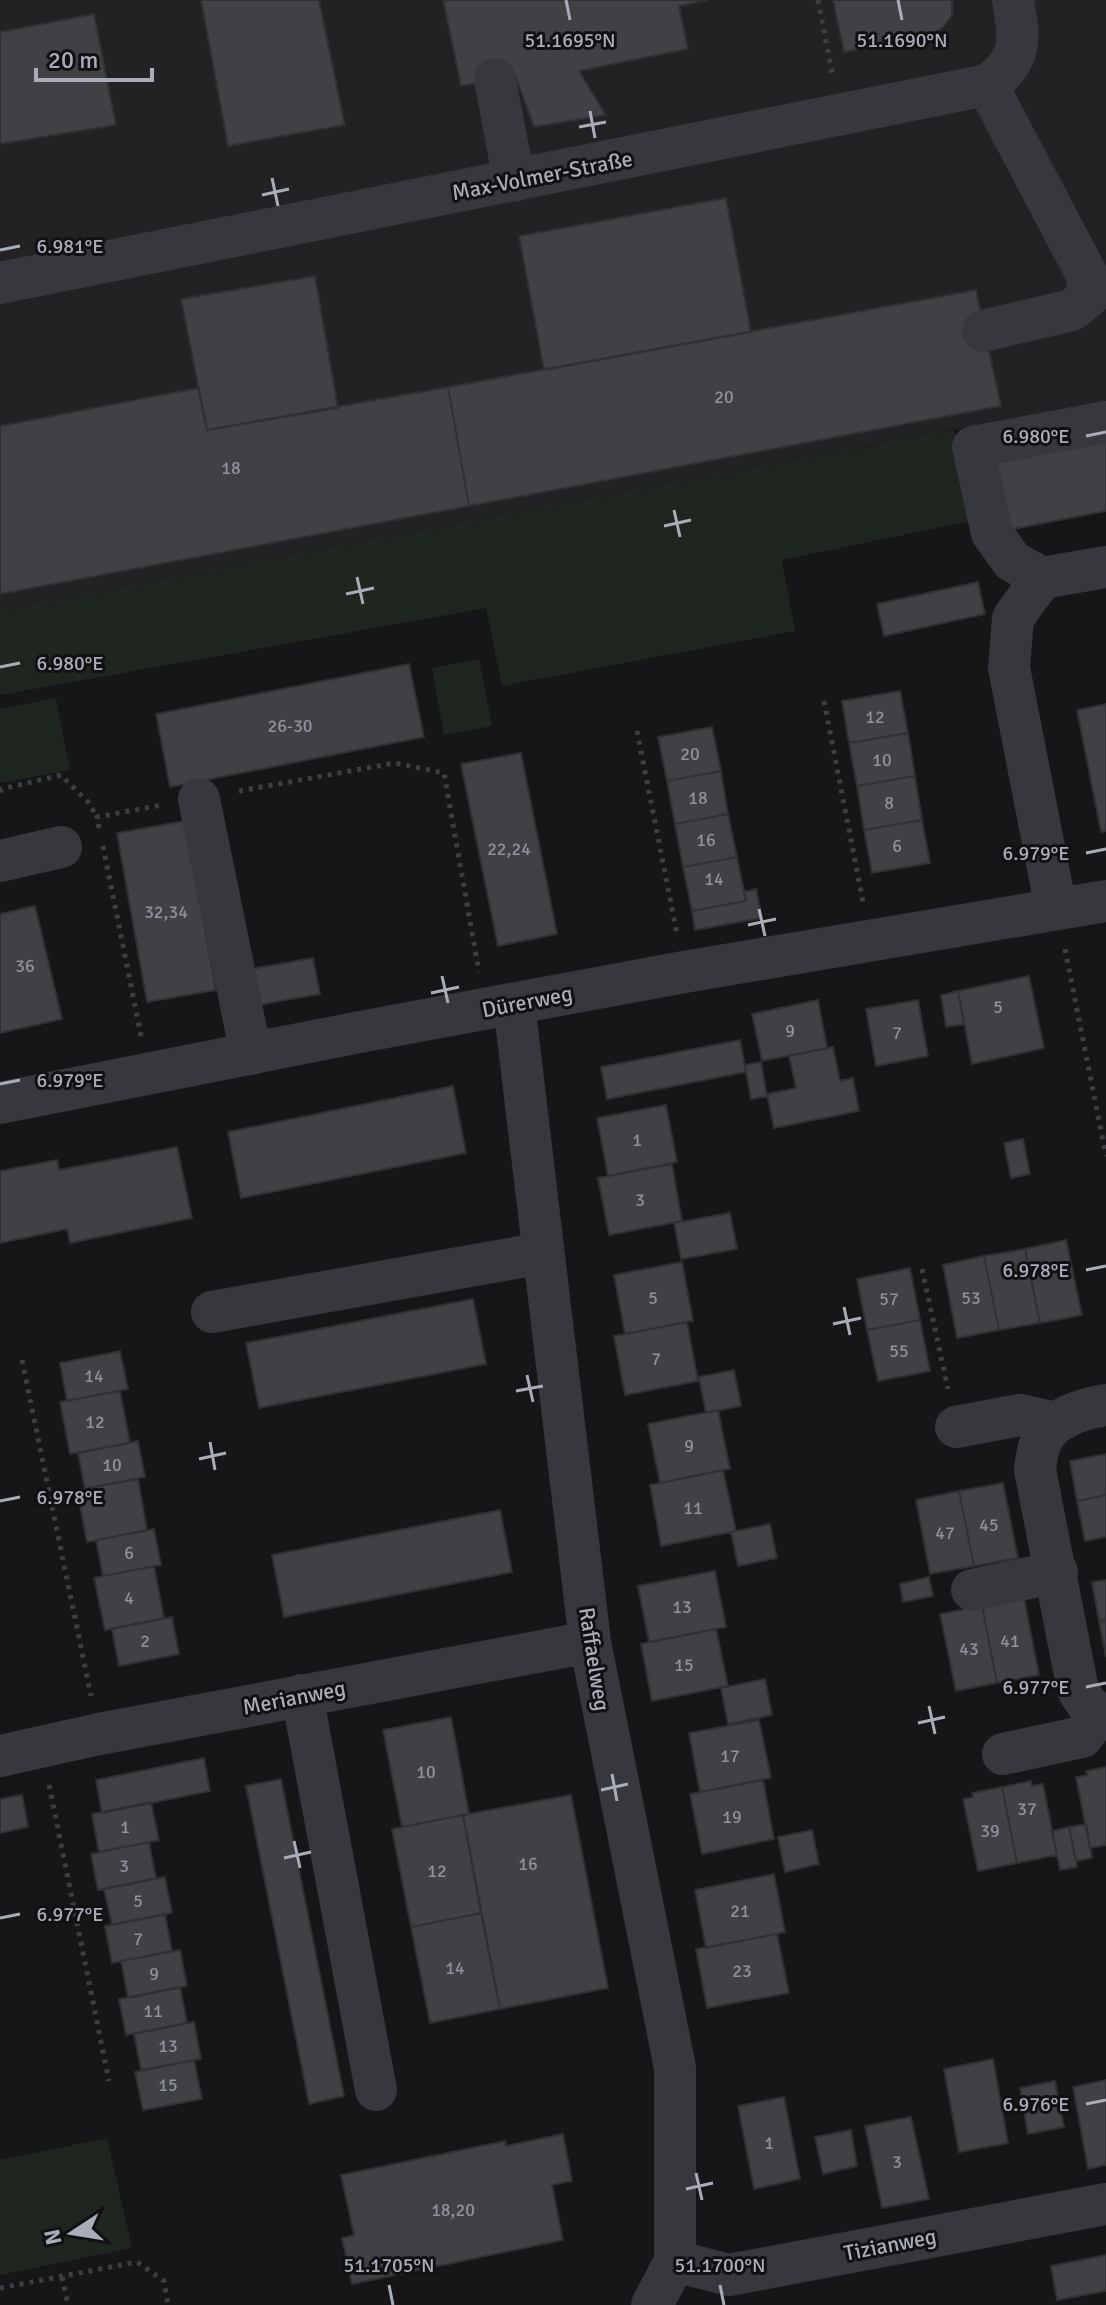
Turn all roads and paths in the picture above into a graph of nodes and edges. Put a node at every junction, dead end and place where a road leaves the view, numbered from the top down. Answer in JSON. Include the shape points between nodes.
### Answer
{"nodes":[{"id":1,"x":818,"y":0,"type":"edge"},
{"id":2,"x":1013,"y":0,"type":"edge"},
{"id":3,"x":495,"y":79,"type":"dead end"},
{"id":4,"x":987,"y":85,"type":"junction"},
{"id":5,"x":841,"y":116,"type":"junction"},
{"id":6,"x":514,"y":181,"type":"junction"},
{"id":7,"x":0,"y":283,"type":"edge"},
{"id":8,"x":983,"y":331,"type":"dead end"},
{"id":9,"x":1106,"y":422,"type":"edge"},
{"id":10,"x":1106,"y":567,"type":"edge"},
{"id":11,"x":1042,"y":578,"type":"junction"},
{"id":12,"x":824,"y":701,"type":"dead end"},
{"id":13,"x":637,"y":731,"type":"dead end"},
{"id":14,"x":0,"y":792,"type":"edge"},
{"id":15,"x":199,"y":799,"type":"junction"},
{"id":16,"x":97,"y":817,"type":"junction"},
{"id":17,"x":61,"y":847,"type":"dead end"},
{"id":18,"x":0,"y":861,"type":"edge"},
{"id":19,"x":1106,"y":901,"type":"edge"},
{"id":20,"x":1056,"y":909,"type":"junction"},
{"id":21,"x":865,"y":911,"type":"dead end"},
{"id":22,"x":678,"y":943,"type":"dead end"},
{"id":23,"x":497,"y":992,"type":"junction"},
{"id":24,"x":143,"y":1043,"type":"dead end"},
{"id":25,"x":251,"y":1054,"type":"junction"},
{"id":26,"x":0,"y":1103,"type":"edge"},
{"id":27,"x":1106,"y":1156,"type":"edge"},
{"id":28,"x":543,"y":1253,"type":"junction"},
{"id":29,"x":922,"y":1269,"type":"dead end"},
{"id":30,"x":212,"y":1312,"type":"dead end"},
{"id":31,"x":22,"y":1360,"type":"dead end"},
{"id":32,"x":1106,"y":1405,"type":"edge"},
{"id":33,"x":1056,"y":1423,"type":"junction"},
{"id":34,"x":956,"y":1427,"type":"joint"},
{"id":35,"x":1057,"y":1572,"type":"junction"},
{"id":36,"x":972,"y":1590,"type":"dead end"},
{"id":37,"x":590,"y":1642,"type":"junction"},
{"id":38,"x":302,"y":1695,"type":"junction"},
{"id":39,"x":91,"y":1697,"type":"dead end"},
{"id":40,"x":1102,"y":1714,"type":"edge"},
{"id":41,"x":1003,"y":1754,"type":"dead end"},
{"id":42,"x":0,"y":1756,"type":"edge"},
{"id":43,"x":47,"y":1776,"type":"dead end"},
{"id":44,"x":109,"y":2081,"type":"dead end"},
{"id":45,"x":376,"y":2090,"type":"dead end"},
{"id":46,"x":1106,"y":2204,"type":"edge"},
{"id":47,"x":675,"y":2261,"type":"junction"},
{"id":48,"x":62,"y":2277,"type":"junction"},
{"id":49,"x":0,"y":2288,"type":"edge"},
{"id":50,"x":68,"y":2305,"type":"edge"},
{"id":51,"x":168,"y":2305,"type":"edge"},
{"id":52,"x":652,"y":2305,"type":"edge"}],
"edges":[{"from":1,"to":5,"type":"path"},
{"from":2,"to":4,"type":"street","via":[[1018,47],[1002,74]]},
{"from":3,"to":6,"type":"street"},
{"from":4,"to":5,"type":"street","name":"Max-Volmer-Straße"},
{"from":4,"to":8,"type":"street","via":[[1087,275],[1088,297],[1072,310]]},
{"from":5,"to":6,"type":"street","name":"Max-Volmer-Straße"},
{"from":6,"to":7,"type":"street","name":"Max-Volmer-Straße"},
{"from":9,"to":11,"type":"street","via":[[973,447],[992,533],[1012,561]]},
{"from":10,"to":11,"type":"street"},
{"from":11,"to":20,"type":"street","via":[[1013,618],[1009,668]]},
{"from":12,"to":21,"type":"path"},
{"from":13,"to":22,"type":"path"},
{"from":14,"to":16,"type":"path","via":[[61,775]]},
{"from":15,"to":16,"type":"path"},
{"from":15,"to":23,"type":"path","via":[[395,763],[444,773]]},
{"from":15,"to":25,"type":"street"},
{"from":16,"to":24,"type":"path"},
{"from":17,"to":18,"type":"street"},
{"from":19,"to":20,"type":"street","name":"Dürerweg"},
{"from":20,"to":23,"type":"street","name":"Dürerweg","via":[[684,972]]},
{"from":20,"to":27,"type":"path"},
{"from":23,"to":25,"type":"street","name":"Dürerweg"},
{"from":23,"to":28,"type":"street","name":"Raffaelweg"},
{"from":25,"to":26,"type":"street","name":"Dürerweg"},
{"from":28,"to":30,"type":"street"},
{"from":28,"to":37,"type":"street","name":"Raffaelweg"},
{"from":29,"to":34,"type":"path"},
{"from":31,"to":39,"type":"path"},
{"from":32,"to":33,"type":"street","via":[[1082,1409]]},
{"from":33,"to":34,"type":"street","via":[[1020,1415]]},
{"from":33,"to":35,"type":"street","via":[[1040,1443],[1035,1470]]},
{"from":35,"to":36,"type":"street"},
{"from":35,"to":40,"type":"street","via":[[1078,1690],[1086,1704]]},
{"from":37,"to":38,"type":"street","name":"Merianweg"},
{"from":37,"to":47,"type":"street","name":"Raffaelweg","via":[[675,2068]]},
{"from":38,"to":42,"type":"street","name":"Merianweg"},
{"from":38,"to":45,"type":"street"},
{"from":40,"to":41,"type":"street","via":[[1082,1737]]},
{"from":43,"to":44,"type":"path"},
{"from":46,"to":47,"type":"street","name":"Tizianweg","via":[[729,2275]]},
{"from":47,"to":52,"type":"street","name":"Raffaelweg"},
{"from":48,"to":49,"type":"path"},
{"from":48,"to":50,"type":"path"},
{"from":48,"to":51,"type":"path","via":[[137,2262],[164,2281]]}]}
